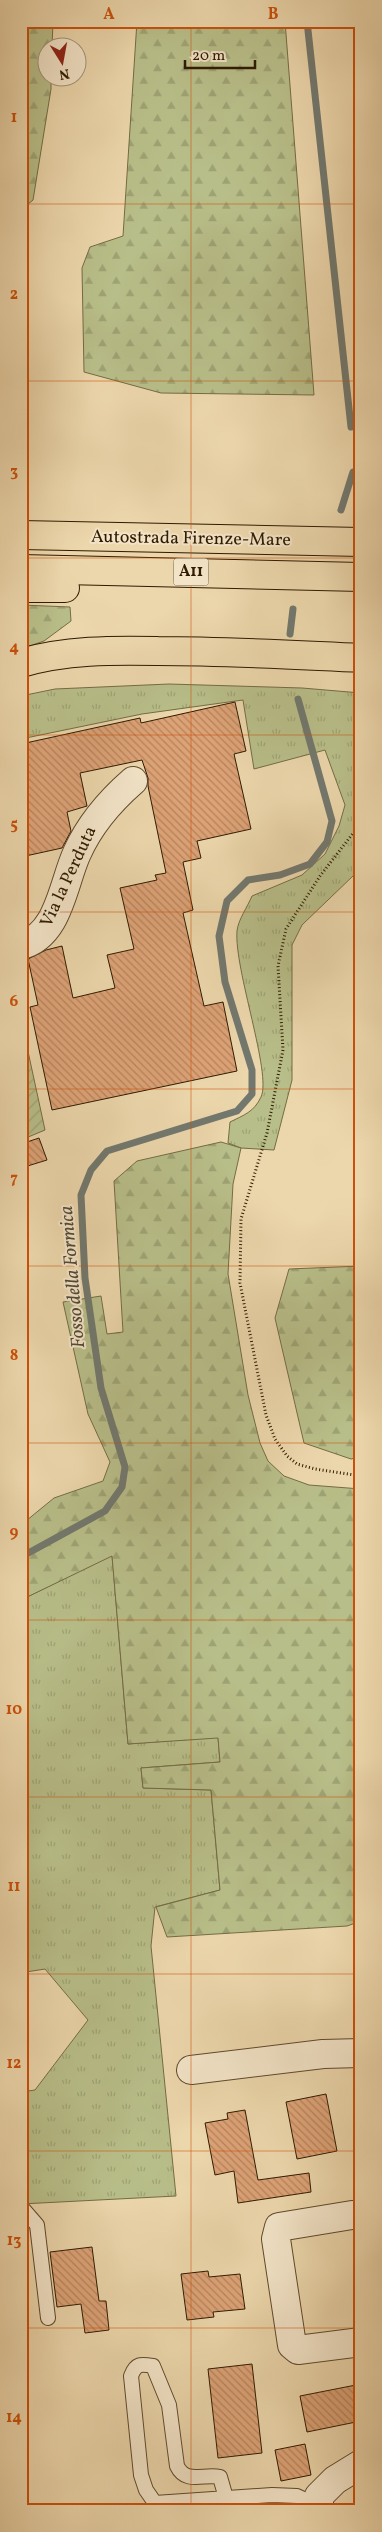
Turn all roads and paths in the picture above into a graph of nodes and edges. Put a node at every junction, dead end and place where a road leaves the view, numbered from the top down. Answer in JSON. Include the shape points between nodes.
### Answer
{"nodes":[{"id":1,"x":21,"y":535,"type":"edge"},
{"id":2,"x":361,"y":542,"type":"edge"},
{"id":3,"x":21,"y":569,"type":"edge"},
{"id":4,"x":357,"y":577,"type":"edge"},
{"id":5,"x":21,"y":588,"type":"edge"},
{"id":6,"x":361,"y":658,"type":"edge"},
{"id":7,"x":21,"y":663,"type":"edge"},
{"id":8,"x":133,"y":781,"type":"dead end"},
{"id":9,"x":361,"y":824,"type":"edge"},
{"id":10,"x":21,"y":945,"type":"edge"},
{"id":11,"x":361,"y":1476,"type":"edge"},
{"id":12,"x":361,"y":2053,"type":"edge"},
{"id":13,"x":191,"y":2070,"type":"dead end"},
{"id":14,"x":21,"y":2210,"type":"edge"},
{"id":15,"x":352,"y":2215,"type":"dead end"},
{"id":16,"x":48,"y":2318,"type":"dead end"},
{"id":17,"x":361,"y":2342,"type":"edge"},
{"id":18,"x":361,"y":2464,"type":"edge"},
{"id":19,"x":226,"y":2498,"type":"junction"},
{"id":20,"x":319,"y":2508,"type":"edge"}],
"edges":[{"from":1,"to":2,"type":"main road","name":"Autostrada Firenze-Mare","number":"A11"},
{"from":3,"to":4,"type":"main road","name":"Autostrada Firenze-Mare","number":"A11"},
{"from":4,"to":5,"type":"main road"},
{"from":6,"to":7,"type":"main road","via":[[124,650],[75,653]]},
{"from":8,"to":10,"type":"street","name":"Via la Perduta","via":[[110,801],[94,822],[77,853],[52,922],[40,936]]},
{"from":9,"to":11,"type":"path","via":[[320,876],[286,929],[278,966],[283,1050],[267,1133],[241,1219],[240,1283],[266,1415],[276,1439],[287,1456],[297,1464]]},
{"from":12,"to":13,"type":"street","via":[[323,2054]]},
{"from":14,"to":16,"type":"lane","via":[[37,2225]]},
{"from":15,"to":17,"type":"street","via":[[279,2227],[276,2239],[292,2345],[298,2350]]},
{"from":18,"to":20,"type":"street","via":[[335,2480],[319,2496]]},
{"from":19,"to":19,"type":"lane","via":[[220,2478],[189,2478],[180,2473],[169,2405],[153,2366],[140,2364],[135,2367],[131,2376],[141,2475],[155,2503]]},
{"from":19,"to":20,"type":"lane","via":[[298,2496]]}]}
